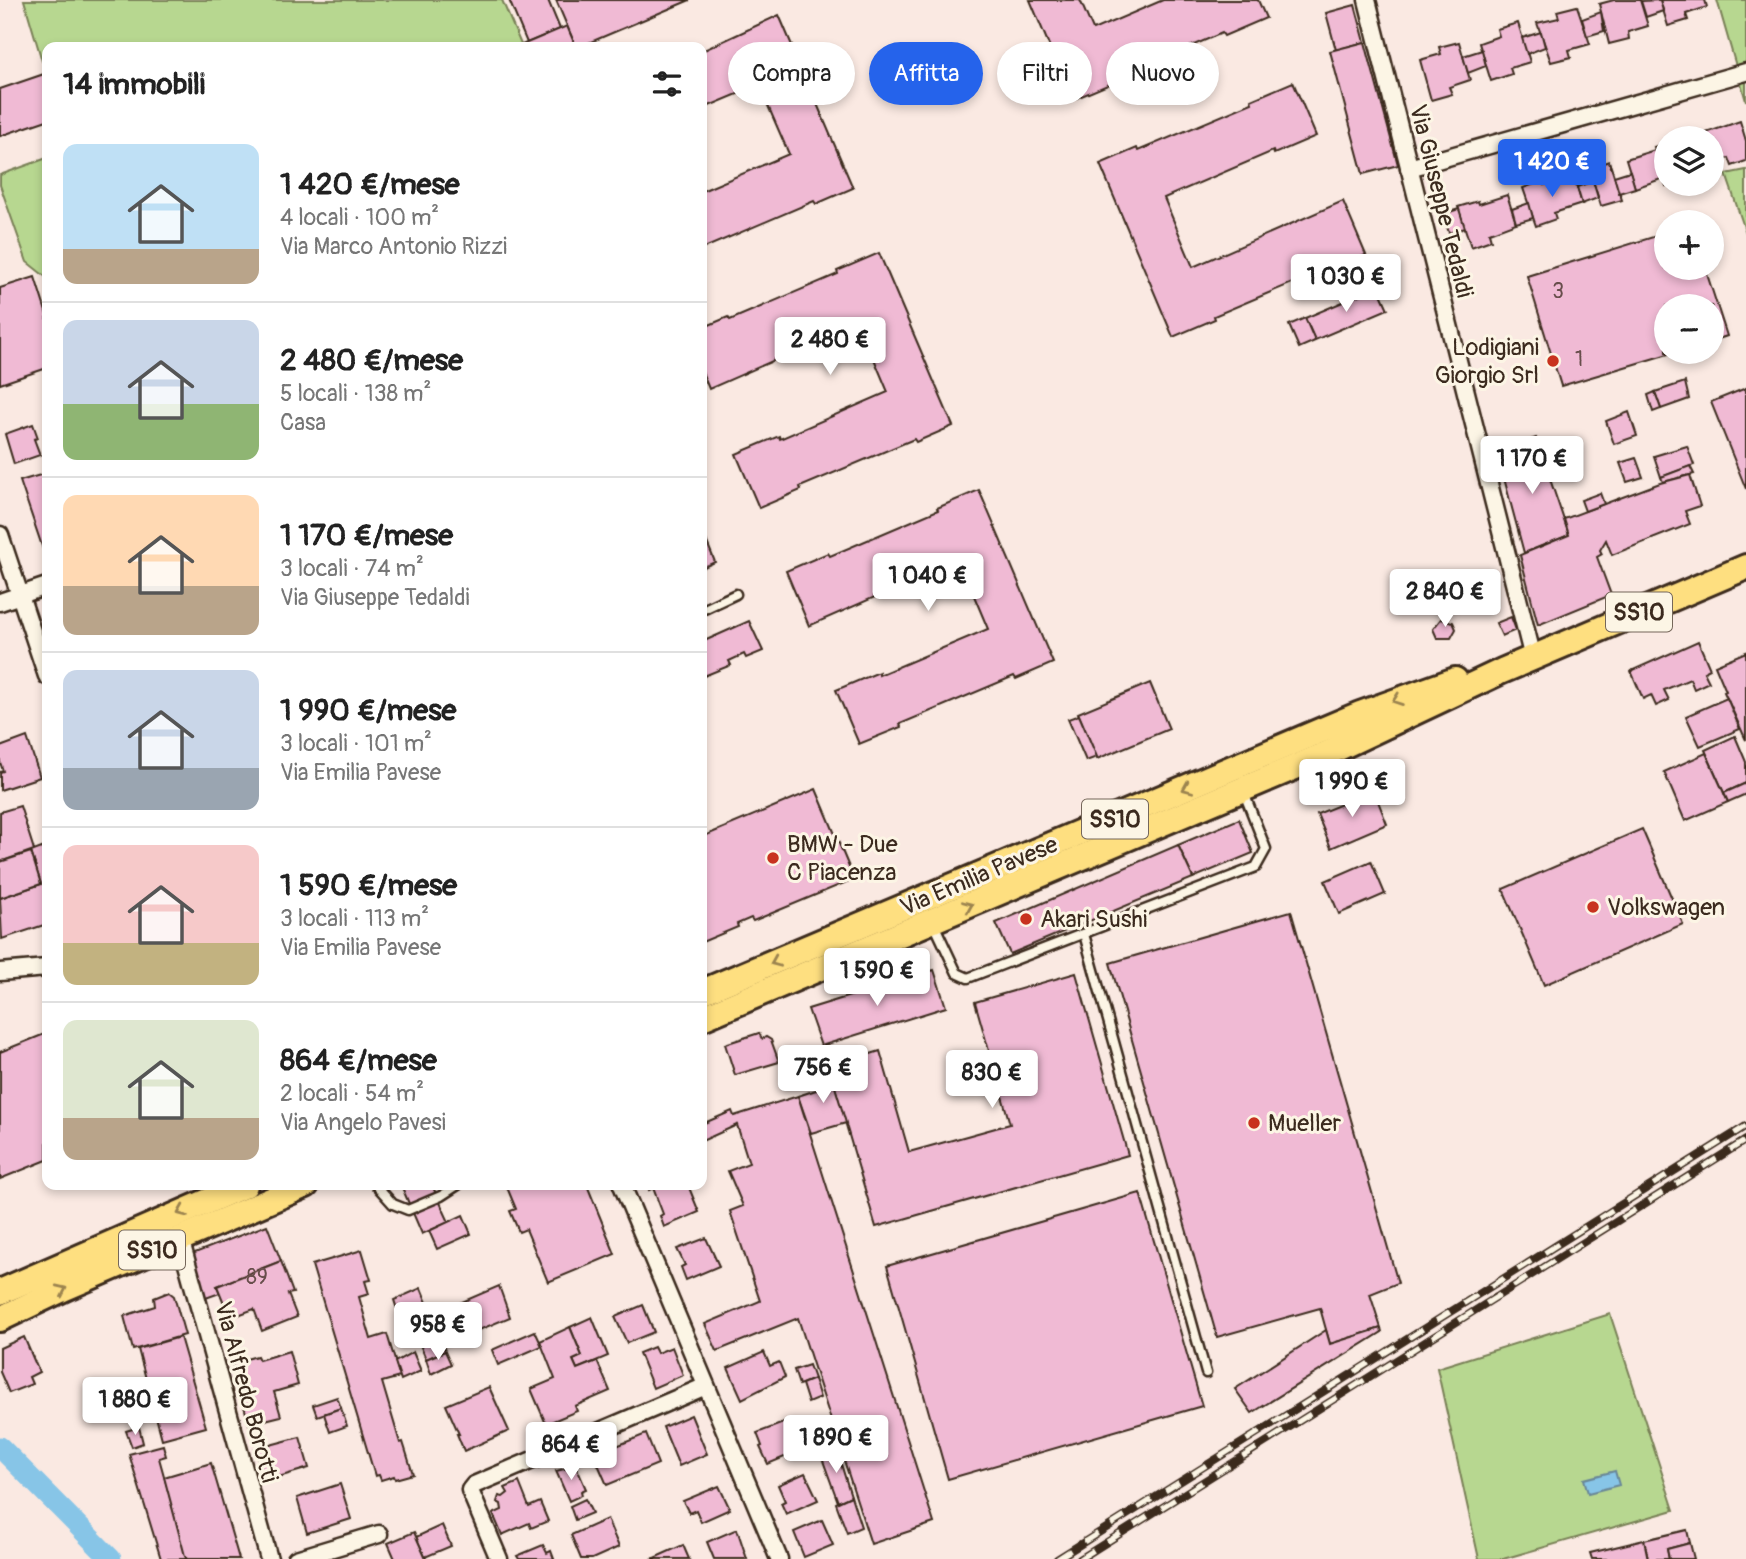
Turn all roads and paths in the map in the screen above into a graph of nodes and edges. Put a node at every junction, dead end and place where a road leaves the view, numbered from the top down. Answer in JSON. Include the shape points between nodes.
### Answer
{"nodes":[{"id":1,"x":1367,"y":0,"type":"edge"},
{"id":2,"x":1746,"y":72,"type":"edge"},
{"id":3,"x":1409,"y":168,"type":"junction"},
{"id":4,"x":0,"y":535,"type":"edge"},
{"id":5,"x":1746,"y":567,"type":"edge"},
{"id":6,"x":42,"y":588,"type":"edge"},
{"id":7,"x":736,"y":594,"type":"dead end"},
{"id":8,"x":20,"y":595,"type":"junction"},
{"id":9,"x":0,"y":602,"type":"edge"},
{"id":10,"x":707,"y":608,"type":"edge"},
{"id":11,"x":1533,"y":658,"type":"junction"},
{"id":12,"x":42,"y":661,"type":"edge"},
{"id":13,"x":1238,"y":779,"type":"junction"},
{"id":14,"x":916,"y":920,"type":"junction"},
{"id":15,"x":1084,"y":934,"type":"junction"},
{"id":16,"x":42,"y":968,"type":"edge"},
{"id":17,"x":0,"y":972,"type":"edge"},
{"id":18,"x":707,"y":990,"type":"edge"},
{"id":19,"x":707,"y":1016,"type":"edge"},
{"id":20,"x":219,"y":1190,"type":"edge"},
{"id":21,"x":294,"y":1190,"type":"edge"},
{"id":22,"x":380,"y":1190,"type":"edge"},
{"id":23,"x":450,"y":1190,"type":"edge"},
{"id":24,"x":624,"y":1190,"type":"edge"},
{"id":25,"x":180,"y":1238,"type":"junction"},
{"id":26,"x":0,"y":1292,"type":"edge"},
{"id":27,"x":0,"y":1319,"type":"edge"},
{"id":28,"x":1206,"y":1373,"type":"dead end"},
{"id":29,"x":706,"y":1386,"type":"junction"},
{"id":30,"x":379,"y":1534,"type":"dead end"},
{"id":31,"x":269,"y":1559,"type":"edge"},
{"id":32,"x":296,"y":1559,"type":"edge"},
{"id":33,"x":499,"y":1559,"type":"edge"},
{"id":34,"x":779,"y":1559,"type":"edge"}],
"edges":[{"from":1,"to":3,"type":"street","name":"Via Giuseppe Tedaldi"},
{"from":2,"to":3,"type":"street"},
{"from":3,"to":11,"type":"street","name":"Via Giuseppe Tedaldi"},
{"from":4,"to":8,"type":"street"},
{"from":5,"to":11,"type":"main road","name":"Via Emilia Pavese","number":"SS10"},
{"from":6,"to":8,"type":"street"},
{"from":7,"to":10,"type":"lane"},
{"from":8,"to":9,"type":"street"},
{"from":8,"to":12,"type":"street"},
{"from":11,"to":13,"type":"main road","name":"Via Emilia Pavese","number":"SS10","via":[[1441,684],[1360,714]]},
{"from":13,"to":14,"type":"main road","name":"Via Emilia Pavese","number":"SS10","one_way":true},
{"from":14,"to":13,"type":"main road","name":"Via Emilia Pavese","number":"SS10","one_way":true},
{"from":13,"to":15,"type":"lane","via":[[1266,849],[1256,867]]},
{"from":14,"to":15,"type":"lane","via":[[957,973],[968,978]]},
{"from":14,"to":18,"type":"main road","name":"Via Emilia Pavese","number":"SS10","one_way":true},
{"from":14,"to":19,"type":"main road","name":"Via Emilia Pavese","number":"SS10"},
{"from":15,"to":28,"type":"lane"},
{"from":16,"to":17,"type":"street"},
{"from":20,"to":26,"type":"main road","number":"SS10","one_way":true},
{"from":21,"to":25,"type":"main road","number":"SS10"},
{"from":22,"to":23,"type":"lane","via":[[393,1204],[408,1210]]},
{"from":24,"to":29,"type":"street"},
{"from":27,"to":25,"type":"main road","number":"SS10","one_way":true},
{"from":25,"to":31,"type":"street","name":"Via Alfredo Borotti"},
{"from":29,"to":33,"type":"street","via":[[471,1487]]},
{"from":29,"to":34,"type":"street"},
{"from":30,"to":32,"type":"street"}]}
